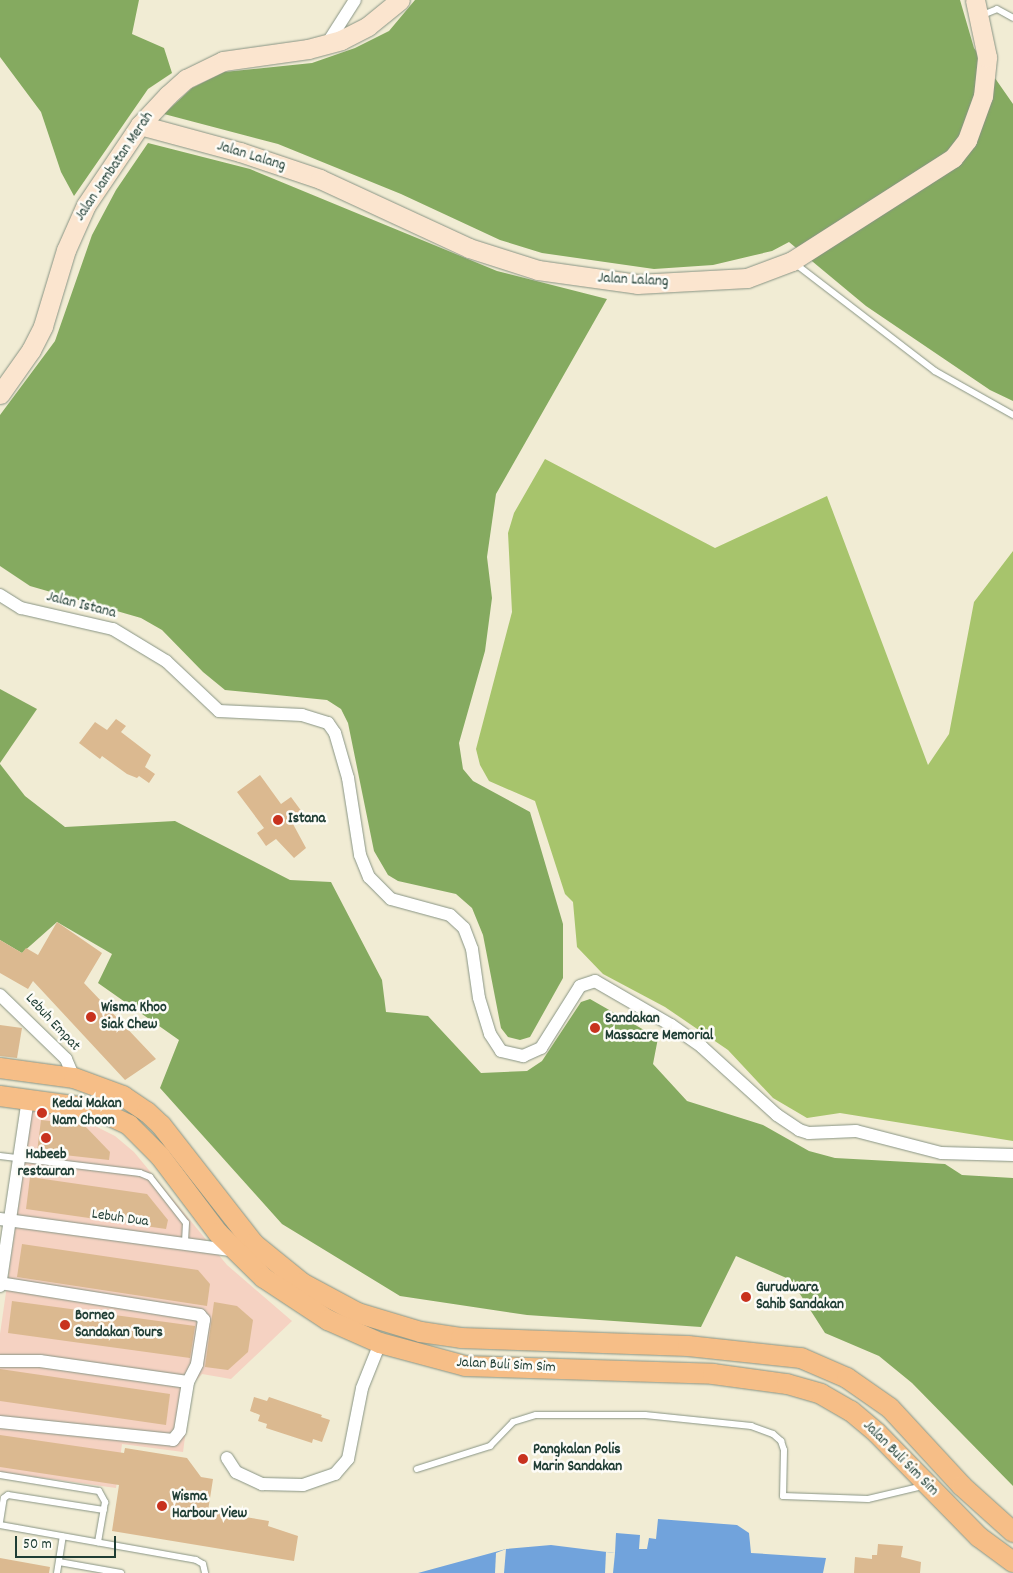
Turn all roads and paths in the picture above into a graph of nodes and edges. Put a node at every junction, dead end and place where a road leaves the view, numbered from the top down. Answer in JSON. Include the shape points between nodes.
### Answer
{"nodes":[{"id":1,"x":355,"y":0,"type":"edge"},
{"id":2,"x":400,"y":0,"type":"edge"},
{"id":3,"x":977,"y":8,"type":"edge"},
{"id":4,"x":1013,"y":18,"type":"edge"},
{"id":5,"x":326,"y":45,"type":"junction"},
{"id":6,"x":140,"y":125,"type":"junction"},
{"id":7,"x":792,"y":261,"type":"junction"},
{"id":8,"x":0,"y":394,"type":"edge"},
{"id":9,"x":1013,"y":415,"type":"edge"},
{"id":10,"x":0,"y":595,"type":"edge"},
{"id":11,"x":0,"y":995,"type":"edge"},
{"id":12,"x":0,"y":1068,"type":"edge"},
{"id":13,"x":46,"y":1072,"type":"junction"},
{"id":14,"x":74,"y":1078,"type":"junction"},
{"id":15,"x":0,"y":1096,"type":"edge"},
{"id":16,"x":28,"y":1099,"type":"junction"},
{"id":17,"x":0,"y":1156,"type":"edge"},
{"id":18,"x":1013,"y":1156,"type":"edge"},
{"id":19,"x":19,"y":1158,"type":"junction"},
{"id":20,"x":5,"y":1219,"type":"edge"},
{"id":21,"x":186,"y":1244,"type":"junction"},
{"id":22,"x":236,"y":1251,"type":"junction"},
{"id":23,"x":0,"y":1284,"type":"edge"},
{"id":24,"x":380,"y":1343,"type":"junction"},
{"id":25,"x":0,"y":1361,"type":"edge"},
{"id":26,"x":188,"y":1382,"type":"junction"},
{"id":27,"x":0,"y":1422,"type":"edge"},
{"id":28,"x":227,"y":1458,"type":"dead end"},
{"id":29,"x":417,"y":1469,"type":"dead end"},
{"id":30,"x":0,"y":1475,"type":"edge"},
{"id":31,"x":926,"y":1485,"type":"junction"},
{"id":32,"x":962,"y":1486,"type":"junction"},
{"id":33,"x":944,"y":1504,"type":"junction"},
{"id":34,"x":104,"y":1510,"type":"junction"},
{"id":35,"x":0,"y":1524,"type":"edge"},
{"id":36,"x":1013,"y":1532,"type":"edge"},
{"id":37,"x":63,"y":1536,"type":"junction"},
{"id":38,"x":98,"y":1542,"type":"junction"},
{"id":39,"x":59,"y":1562,"type":"junction"},
{"id":40,"x":1013,"y":1562,"type":"edge"},
{"id":41,"x":57,"y":1573,"type":"edge"},
{"id":42,"x":121,"y":1573,"type":"edge"},
{"id":43,"x":205,"y":1573,"type":"edge"}],
"edges":[{"from":1,"to":5,"type":"street"},
{"from":2,"to":5,"type":"street","name":"Jalan Jambatan Merah","via":[[368,26]]},
{"from":3,"to":4,"type":"lane","via":[[997,9]]},
{"from":3,"to":7,"type":"street","name":"Jalan Lalang","via":[[987,57],[983,96],[967,140],[953,158]]},
{"from":5,"to":6,"type":"street","name":"Jalan Jambatan Merah","via":[[235,58],[204,68],[178,85]]},
{"from":6,"to":7,"type":"street","name":"Jalan Lalang","via":[[240,152],[320,179],[469,248],[538,270],[617,282],[673,284],[747,278]]},
{"from":6,"to":8,"type":"street","name":"Jalan Jambatan Merah","via":[[76,223],[43,326],[31,350]]},
{"from":7,"to":9,"type":"lane","via":[[935,370]]},
{"from":10,"to":18,"type":"street","name":"Jalan Istana","via":[[21,608],[113,629],[166,662],[219,711],[317,717],[333,728],[348,778],[360,855],[369,877],[391,899],[450,915],[464,928],[472,949],[478,998],[490,1034],[501,1051],[524,1056],[541,1048],[580,986],[595,981],[702,1047],[777,1115],[799,1130],[809,1133],[856,1131],[941,1154]]},
{"from":11,"to":14,"type":"street","name":"Lebuh Empat","via":[[66,1059]]},
{"from":12,"to":13,"type":"main road","name":"Jalan Buli Sim Sim"},
{"from":13,"to":14,"type":"main road","name":"Jalan Buli Sim Sim"},
{"from":13,"to":16,"type":"main road","via":[[33,1085]]},
{"from":14,"to":32,"type":"main road","name":"Jalan Buli Sim Sim","via":[[122,1096],[147,1112],[161,1125],[254,1244],[302,1283],[358,1313],[421,1332],[461,1338],[715,1348],[801,1358],[847,1378],[890,1408]]},
{"from":15,"to":16,"type":"main road","name":"Jalan Buli Sim Sim"},
{"from":16,"to":19,"type":"street"},
{"from":16,"to":22,"type":"main road","name":"Jalan Buli Sim Sim","via":[[95,1109],[130,1125],[160,1156],[201,1214]]},
{"from":17,"to":19,"type":"lane"},
{"from":19,"to":20,"type":"street"},
{"from":19,"to":21,"type":"lane","via":[[140,1173],[150,1177],[186,1222]]},
{"from":20,"to":21,"type":"street","name":"Lebuh Dua"},
{"from":20,"to":23,"type":"street"},
{"from":21,"to":22,"type":"street","name":"Lebuh Dua"},
{"from":22,"to":24,"type":"main road","name":"Jalan Buli Sim Sim","via":[[296,1301]]},
{"from":23,"to":26,"type":"street","via":[[200,1315],[204,1320],[198,1364]]},
{"from":24,"to":28,"type":"street","via":[[362,1388],[348,1459],[335,1474],[303,1485],[262,1484],[236,1472]]},
{"from":24,"to":31,"type":"main road","name":"Jalan Buli Sim Sim","via":[[466,1366],[713,1374],[787,1384],[821,1394],[851,1411]]},
{"from":25,"to":26,"type":"street","via":[[40,1361]]},
{"from":26,"to":27,"type":"street","via":[[180,1432],[173,1440]]},
{"from":29,"to":31,"type":"lane","via":[[482,1450],[513,1422],[536,1415],[646,1415],[751,1426],[773,1434],[784,1450],[783,1496],[868,1499]]},
{"from":30,"to":34,"type":"lane","via":[[92,1488],[103,1496]]},
{"from":31,"to":33,"type":"main road","name":"Jalan Buli Sim Sim"},
{"from":32,"to":33,"type":"main road"},
{"from":32,"to":36,"type":"main road","name":"Jalan Buli Sim Sim"},
{"from":33,"to":40,"type":"main road","name":"Jalan Buli Sim Sim","via":[[979,1537]]},
{"from":34,"to":35,"type":"lane","via":[[8,1495],[4,1498]]},
{"from":34,"to":38,"type":"lane"},
{"from":35,"to":37,"type":"lane"},
{"from":37,"to":38,"type":"lane"},
{"from":37,"to":39,"type":"lane"},
{"from":38,"to":43,"type":"lane","via":[[200,1562]]},
{"from":39,"to":41,"type":"lane"},
{"from":39,"to":42,"type":"lane"}]}
